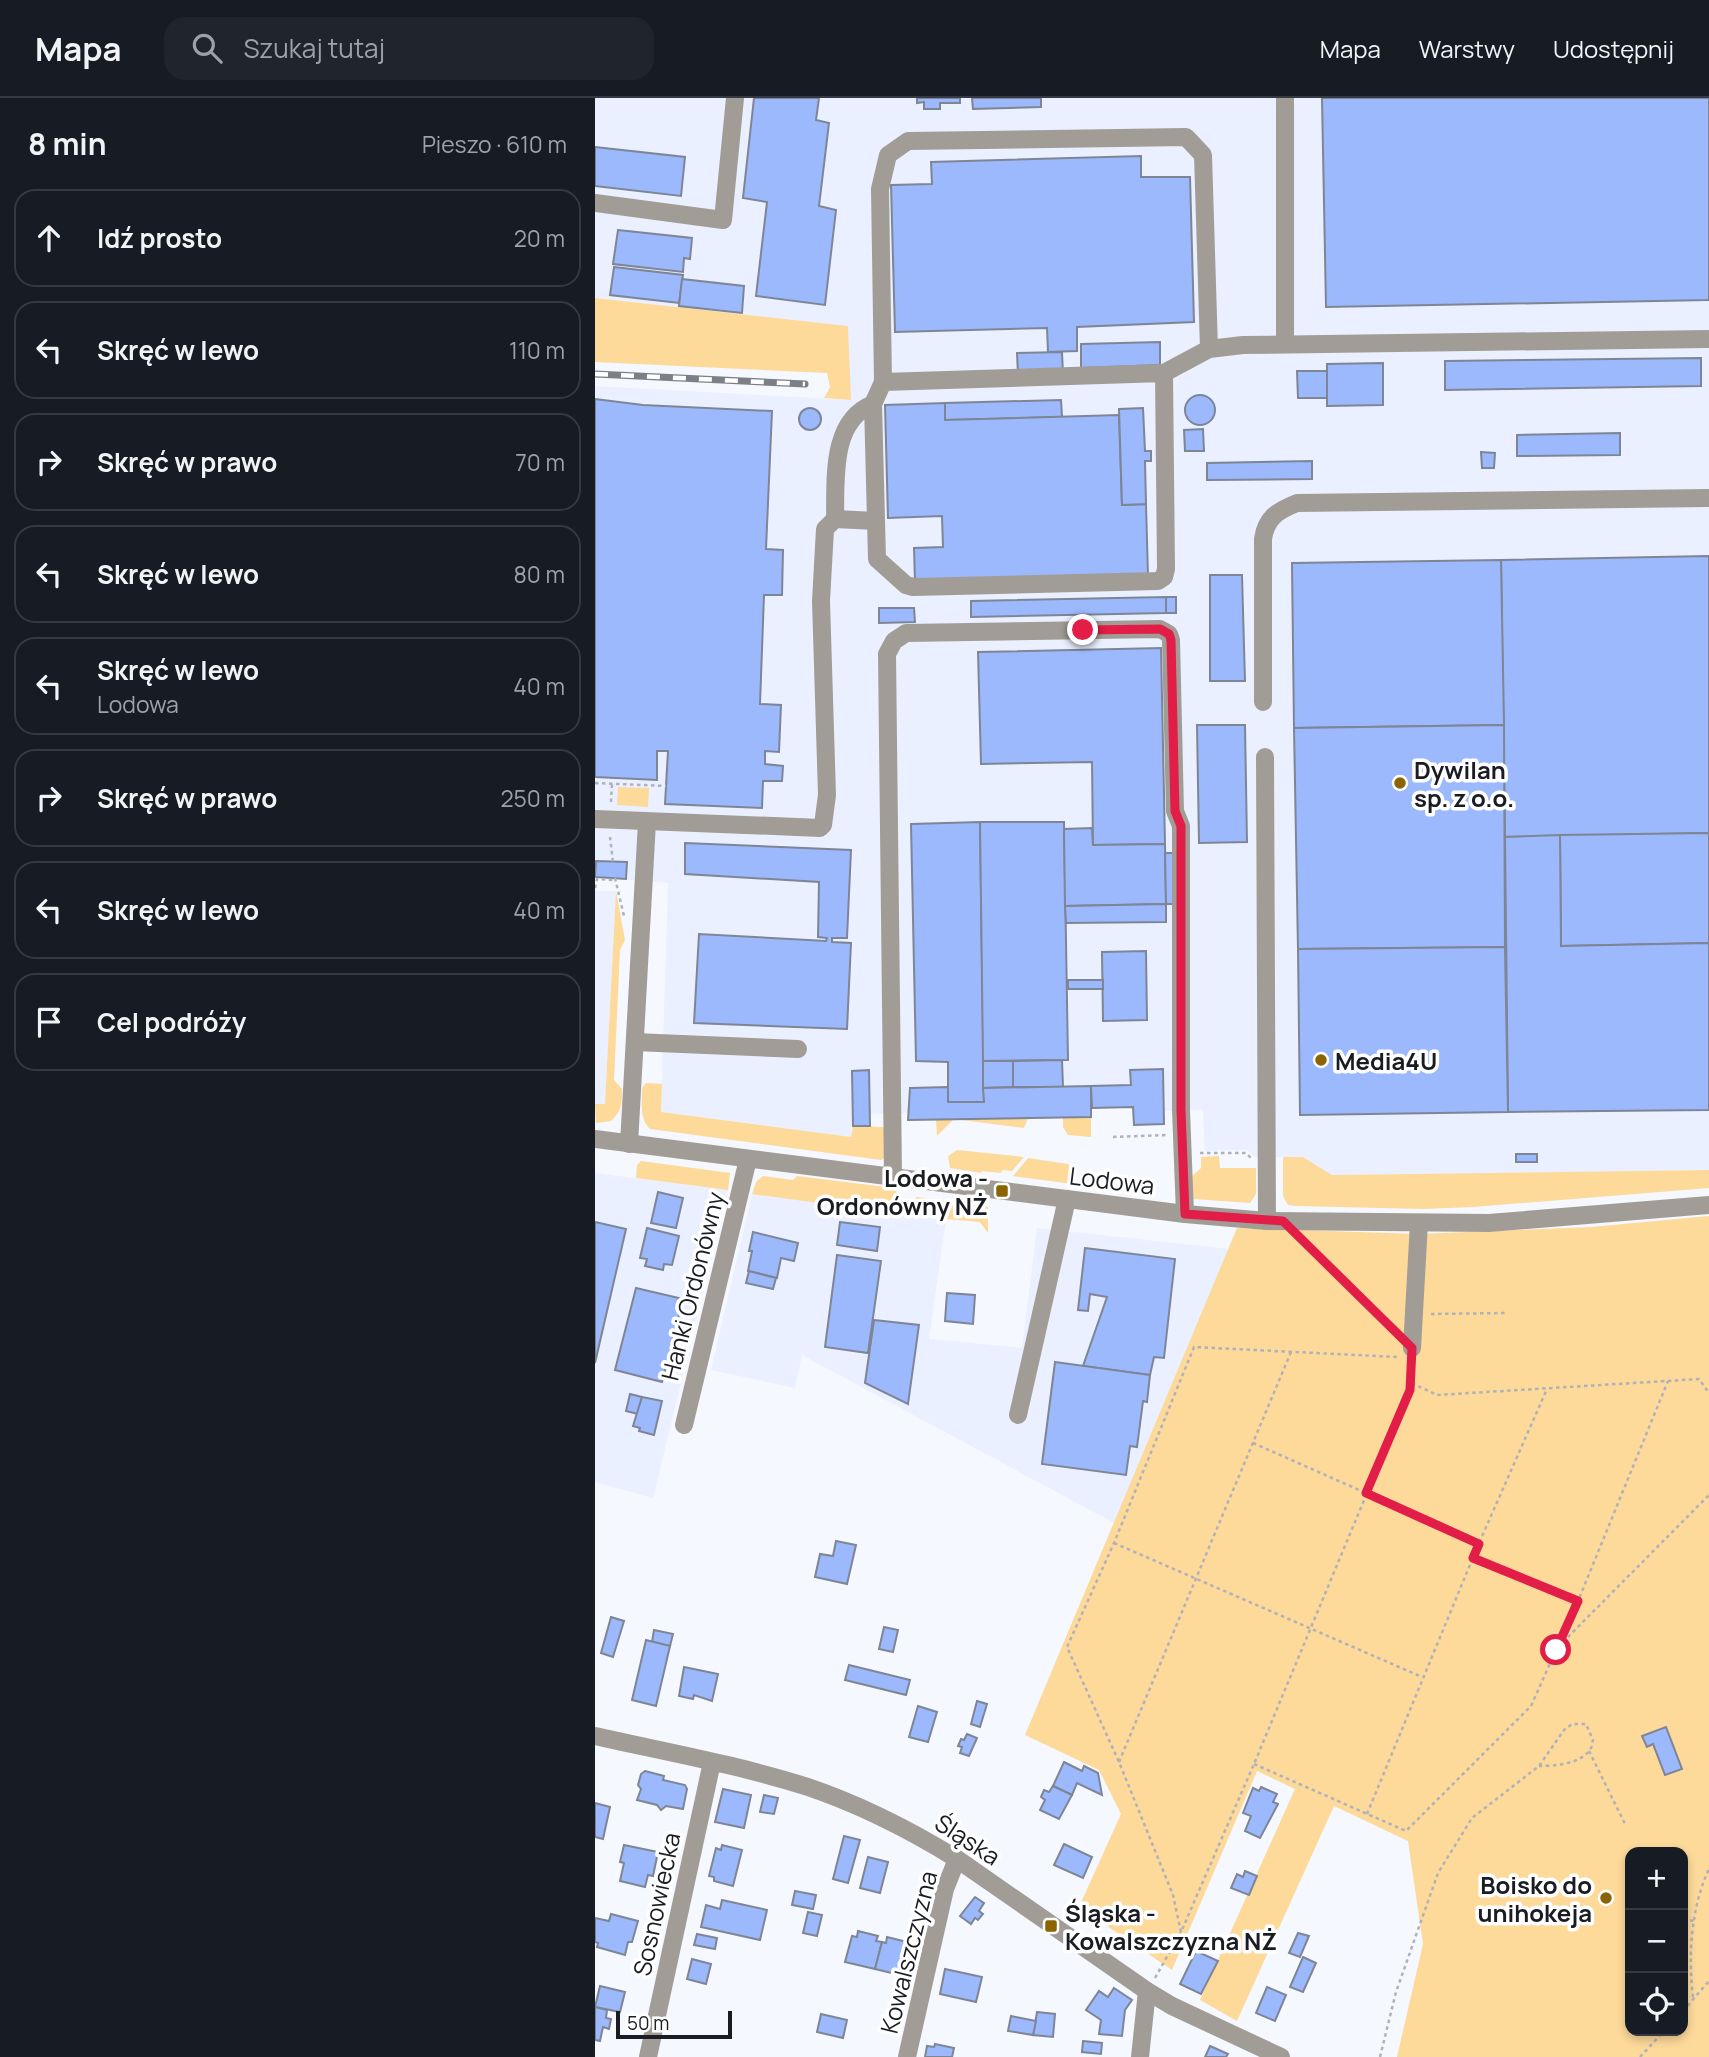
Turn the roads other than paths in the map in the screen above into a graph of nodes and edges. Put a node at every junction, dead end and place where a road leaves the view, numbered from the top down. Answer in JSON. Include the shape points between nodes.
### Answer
{"nodes":[{"id":1,"x":735,"y":98,"type":"edge"},
{"id":2,"x":1285,"y":98,"type":"edge"},
{"id":3,"x":595,"y":203,"type":"edge"},
{"id":4,"x":1709,"y":339,"type":"edge"},
{"id":5,"x":1285,"y":344,"type":"junction"},
{"id":6,"x":1209,"y":349,"type":"junction"},
{"id":7,"x":1164,"y":373,"type":"junction"},
{"id":8,"x":883,"y":382,"type":"junction"},
{"id":9,"x":873,"y":404,"type":"junction"},
{"id":10,"x":1709,"y":498,"type":"edge"},
{"id":11,"x":835,"y":519,"type":"junction"},
{"id":12,"x":876,"y":521,"type":"junction"},
{"id":13,"x":1263,"y":702,"type":"dead end"},
{"id":14,"x":1265,"y":757,"type":"dead end"},
{"id":15,"x":595,"y":819,"type":"edge"},
{"id":16,"x":647,"y":822,"type":"junction"},
{"id":17,"x":635,"y":1042,"type":"junction"},
{"id":18,"x":798,"y":1049,"type":"dead end"},
{"id":19,"x":595,"y":1139,"type":"edge"},
{"id":20,"x":629,"y":1144,"type":"junction"},
{"id":21,"x":748,"y":1159,"type":"junction"},
{"id":22,"x":893,"y":1177,"type":"junction"},
{"id":23,"x":1067,"y":1199,"type":"junction"},
{"id":24,"x":1709,"y":1205,"type":"edge"},
{"id":25,"x":1185,"y":1214,"type":"junction"},
{"id":26,"x":1275,"y":1221,"type":"junction"},
{"id":27,"x":1419,"y":1223,"type":"junction"},
{"id":28,"x":1412,"y":1353,"type":"road end"},
{"id":29,"x":1019,"y":1415,"type":"dead end"},
{"id":30,"x":684,"y":1425,"type":"dead end"},
{"id":31,"x":595,"y":1736,"type":"edge"},
{"id":32,"x":712,"y":1762,"type":"junction"},
{"id":33,"x":957,"y":1859,"type":"junction"},
{"id":34,"x":1147,"y":1992,"type":"junction"},
{"id":35,"x":648,"y":2057,"type":"edge"},
{"id":36,"x":907,"y":2057,"type":"edge"},
{"id":37,"x":1140,"y":2057,"type":"edge"},
{"id":38,"x":1281,"y":2057,"type":"edge"}],
"edges":[{"from":1,"to":3,"type":"street","via":[[723,220]]},
{"from":2,"to":5,"type":"street"},
{"from":4,"to":5,"type":"street"},
{"from":5,"to":6,"type":"street"},
{"from":6,"to":7,"type":"street"},
{"from":6,"to":8,"type":"street","via":[[1203,155],[1186,138],[908,141],[888,155],[880,189]]},
{"from":7,"to":8,"type":"street"},
{"from":7,"to":12,"type":"street","via":[[1166,569],[1158,581],[913,587],[877,559]]},
{"from":8,"to":9,"type":"street"},
{"from":9,"to":11,"type":"street","via":[[859,410],[849,423],[838,450]]},
{"from":9,"to":12,"type":"street"},
{"from":10,"to":13,"type":"street","via":[[1297,503],[1278,511],[1265,524],[1263,539]]},
{"from":11,"to":12,"type":"street"},
{"from":11,"to":16,"type":"street","via":[[825,529],[821,601],[827,795],[823,825]]},
{"from":14,"to":26,"type":"street","via":[[1266,1163]]},
{"from":15,"to":16,"type":"street"},
{"from":16,"to":17,"type":"street"},
{"from":17,"to":18,"type":"street"},
{"from":17,"to":20,"type":"street"},
{"from":19,"to":20,"type":"street","name":"Lodowa"},
{"from":20,"to":21,"type":"street","name":"Lodowa"},
{"from":21,"to":22,"type":"street","name":"Lodowa"},
{"from":21,"to":30,"type":"street","name":"Hanki Ordonówny"},
{"from":22,"to":23,"type":"street","name":"Lodowa"},
{"from":22,"to":25,"type":"street","via":[[887,654],[894,641],[907,633],[1160,629],[1169,634],[1175,811],[1181,826]]},
{"from":23,"to":25,"type":"street","name":"Lodowa"},
{"from":23,"to":29,"type":"street"},
{"from":24,"to":27,"type":"street","name":"Lodowa","via":[[1561,1219]]},
{"from":25,"to":26,"type":"street","name":"Lodowa"},
{"from":26,"to":27,"type":"street","name":"Lodowa"},
{"from":27,"to":28,"type":"street"},
{"from":31,"to":32,"type":"street","name":"Śląska"},
{"from":32,"to":33,"type":"street","name":"Śląska","via":[[843,1800]]},
{"from":32,"to":35,"type":"street","name":"Sosnowiecka"},
{"from":33,"to":34,"type":"street","name":"Śląska"},
{"from":33,"to":36,"type":"street","name":"Kowalszczyzna","via":[[941,1902]]},
{"from":34,"to":37,"type":"street"},
{"from":34,"to":38,"type":"street","name":"Śląska"}]}
